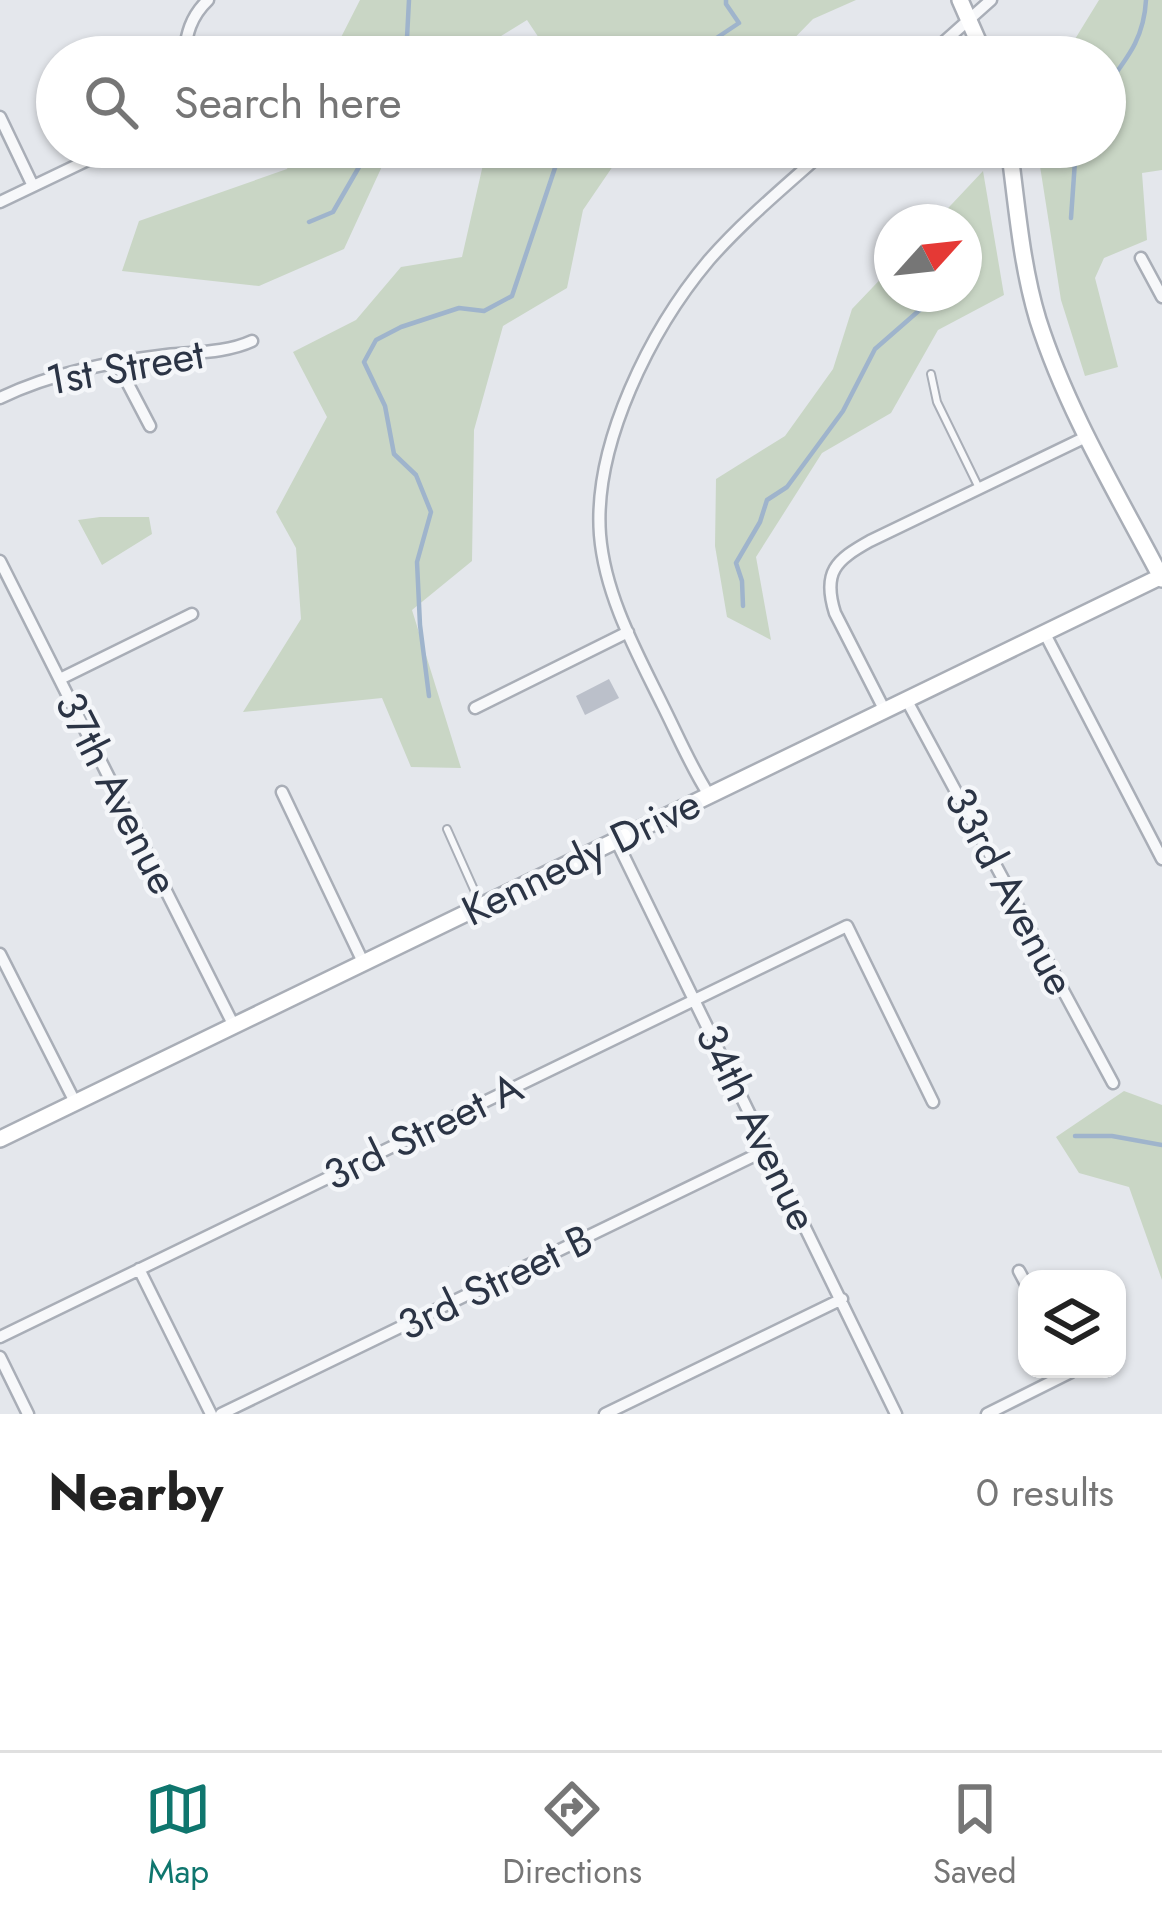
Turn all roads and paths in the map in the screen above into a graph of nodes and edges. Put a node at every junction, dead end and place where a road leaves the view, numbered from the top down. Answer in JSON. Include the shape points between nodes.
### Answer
{"nodes":[{"id":1,"x":208,"y":0,"type":"edge"},
{"id":2,"x":959,"y":0,"type":"edge"},
{"id":3,"x":991,"y":0,"type":"edge"},
{"id":4,"x":969,"y":19,"type":"junction"},
{"id":5,"x":187,"y":36,"type":"edge"},
{"id":6,"x":950,"y":36,"type":"edge"},
{"id":7,"x":976,"y":36,"type":"edge"},
{"id":8,"x":0,"y":117,"type":"edge"},
{"id":9,"x":71,"y":168,"type":"edge"},
{"id":10,"x":806,"y":168,"type":"edge"},
{"id":11,"x":1012,"y":168,"type":"edge"},
{"id":12,"x":33,"y":186,"type":"junction"},
{"id":13,"x":0,"y":202,"type":"edge"},
{"id":14,"x":1142,"y":258,"type":"dead end"},
{"id":15,"x":1162,"y":297,"type":"edge"},
{"id":16,"x":252,"y":341,"type":"dead end"},
{"id":17,"x":117,"y":363,"type":"junction"},
{"id":18,"x":932,"y":374,"type":"dead end"},
{"id":19,"x":0,"y":398,"type":"edge"},
{"id":20,"x":150,"y":427,"type":"dead end"},
{"id":21,"x":1088,"y":436,"type":"junction"},
{"id":22,"x":979,"y":488,"type":"junction"},
{"id":23,"x":0,"y":561,"type":"edge"},
{"id":24,"x":1162,"y":577,"type":"edge"},
{"id":25,"x":192,"y":614,"type":"dead end"},
{"id":26,"x":628,"y":632,"type":"junction"},
{"id":27,"x":1044,"y":632,"type":"junction"},
{"id":28,"x":60,"y":679,"type":"junction"},
{"id":29,"x":907,"y":699,"type":"junction"},
{"id":30,"x":476,"y":708,"type":"dead end"},
{"id":31,"x":884,"y":710,"type":"junction"},
{"id":32,"x":282,"y":792,"type":"dead end"},
{"id":33,"x":709,"y":795,"type":"junction"},
{"id":34,"x":447,"y":830,"type":"dead end"},
{"id":35,"x":616,"y":840,"type":"junction"},
{"id":36,"x":1162,"y":859,"type":"edge"},
{"id":37,"x":481,"y":906,"type":"junction"},
{"id":38,"x":0,"y":954,"type":"edge"},
{"id":39,"x":363,"y":962,"type":"junction"},
{"id":40,"x":693,"y":1000,"type":"junction"},
{"id":41,"x":233,"y":1026,"type":"junction"},
{"id":42,"x":1113,"y":1083,"type":"dead end"},
{"id":43,"x":75,"y":1102,"type":"junction"},
{"id":44,"x":933,"y":1102,"type":"dead end"},
{"id":45,"x":0,"y":1139,"type":"edge"},
{"id":46,"x":768,"y":1149,"type":"junction"},
{"id":47,"x":139,"y":1269,"type":"junction"},
{"id":48,"x":842,"y":1299,"type":"junction"},
{"id":49,"x":0,"y":1337,"type":"edge"},
{"id":50,"x":0,"y":1357,"type":"edge"},
{"id":51,"x":1056,"y":1378,"type":"edge"},
{"id":52,"x":28,"y":1414,"type":"edge"},
{"id":53,"x":211,"y":1414,"type":"edge"},
{"id":54,"x":221,"y":1414,"type":"edge"},
{"id":55,"x":605,"y":1414,"type":"edge"},
{"id":56,"x":896,"y":1414,"type":"edge"},
{"id":57,"x":987,"y":1414,"type":"edge"}],
"edges":[{"from":1,"to":5,"type":"street"},
{"from":2,"to":4,"type":"street"},
{"from":3,"to":4,"type":"street"},
{"from":4,"to":6,"type":"street"},
{"from":4,"to":7,"type":"street"},
{"from":8,"to":12,"type":"street"},
{"from":9,"to":12,"type":"street"},
{"from":10,"to":26,"type":"street","via":[[692,282],[622,412],[599,520]]},
{"from":11,"to":21,"type":"street","via":[[1037,316]]},
{"from":12,"to":13,"type":"street"},
{"from":14,"to":15,"type":"street"},
{"from":16,"to":17,"type":"street","name":"1st Street"},
{"from":17,"to":19,"type":"street","name":"1st Street","via":[[35,381]]},
{"from":17,"to":20,"type":"street"},
{"from":18,"to":22,"type":"lane","via":[[937,402]]},
{"from":21,"to":22,"type":"street"},
{"from":21,"to":24,"type":"street"},
{"from":22,"to":31,"type":"street","via":[[846,554],[833,568],[835,613]]},
{"from":23,"to":28,"type":"street","name":"37th Avenue"},
{"from":24,"to":27,"type":"street","name":"Kennedy Drive"},
{"from":25,"to":28,"type":"street"},
{"from":26,"to":30,"type":"street"},
{"from":26,"to":33,"type":"street"},
{"from":27,"to":29,"type":"street","name":"Kennedy Drive"},
{"from":27,"to":36,"type":"street"},
{"from":28,"to":41,"type":"street","name":"37th Avenue"},
{"from":29,"to":31,"type":"street","name":"Kennedy Drive"},
{"from":29,"to":42,"type":"street","name":"33rd Avenue"},
{"from":31,"to":33,"type":"street","name":"Kennedy Drive"},
{"from":32,"to":39,"type":"street"},
{"from":33,"to":35,"type":"street","name":"Kennedy Drive"},
{"from":34,"to":37,"type":"lane"},
{"from":35,"to":37,"type":"street","name":"Kennedy Drive"},
{"from":35,"to":40,"type":"street","name":"34th Avenue"},
{"from":37,"to":39,"type":"street","name":"Kennedy Drive"},
{"from":38,"to":43,"type":"street"},
{"from":39,"to":41,"type":"street","name":"Kennedy Drive"},
{"from":40,"to":44,"type":"street","name":"3rd Street A","via":[[847,926]]},
{"from":40,"to":46,"type":"street","name":"34th Avenue"},
{"from":40,"to":47,"type":"street","name":"3rd Street A"},
{"from":41,"to":43,"type":"street","name":"Kennedy Drive"},
{"from":43,"to":45,"type":"street","name":"Kennedy Drive"},
{"from":46,"to":48,"type":"street","name":"34th Avenue"},
{"from":46,"to":54,"type":"street","name":"3rd Street B"},
{"from":47,"to":49,"type":"street","name":"3rd Street A"},
{"from":47,"to":53,"type":"street"},
{"from":48,"to":55,"type":"street"},
{"from":48,"to":56,"type":"street","name":"34th Avenue"},
{"from":50,"to":52,"type":"street"},
{"from":51,"to":57,"type":"street"}]}
